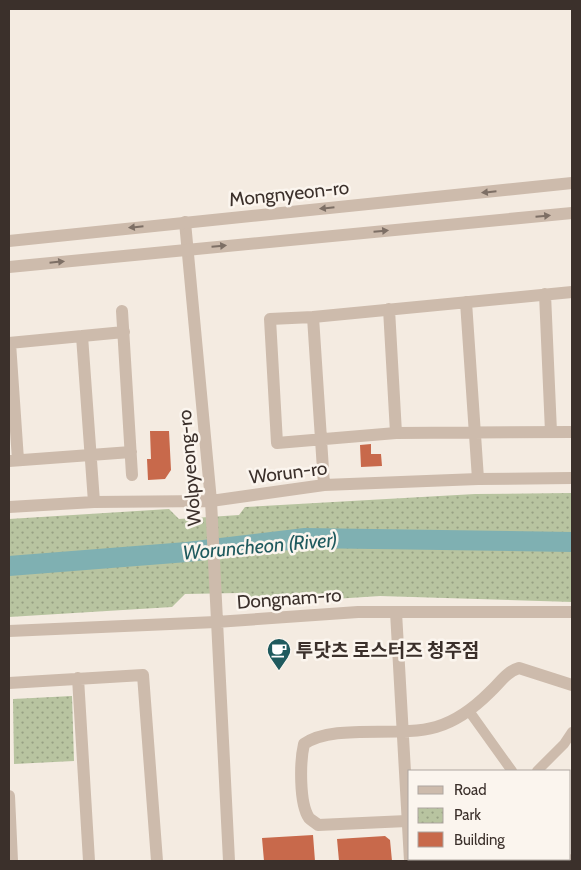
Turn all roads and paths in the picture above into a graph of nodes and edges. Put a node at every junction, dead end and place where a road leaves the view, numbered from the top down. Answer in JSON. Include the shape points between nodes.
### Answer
{"nodes":[{"id":1,"x":572,"y":183,"type":"edge"},
{"id":2,"x":572,"y":213,"type":"edge"},
{"id":3,"x":185,"y":222,"type":"junction"},
{"id":4,"x":9,"y":241,"type":"edge"},
{"id":5,"x":188,"y":249,"type":"junction"},
{"id":6,"x":9,"y":267,"type":"edge"},
{"id":7,"x":572,"y":292,"type":"edge"},
{"id":8,"x":545,"y":294,"type":"junction"},
{"id":9,"x":466,"y":302,"type":"junction"},
{"id":10,"x":389,"y":310,"type":"junction"},
{"id":11,"x":122,"y":311,"type":"dead end"},
{"id":12,"x":314,"y":317,"type":"junction"},
{"id":13,"x":124,"y":332,"type":"junction"},
{"id":14,"x":82,"y":336,"type":"junction"},
{"id":15,"x":9,"y":343,"type":"edge"},
{"id":16,"x":476,"y":432,"type":"junction"},
{"id":17,"x":551,"y":432,"type":"junction"},
{"id":18,"x":572,"y":432,"type":"edge"},
{"id":19,"x":396,"y":434,"type":"junction"},
{"id":20,"x":321,"y":438,"type":"junction"},
{"id":21,"x":131,"y":452,"type":"junction"},
{"id":22,"x":91,"y":455,"type":"junction"},
{"id":23,"x":14,"y":460,"type":"edge"},
{"id":24,"x":132,"y":475,"type":"dead end"},
{"id":25,"x":572,"y":478,"type":"edge"},
{"id":26,"x":478,"y":479,"type":"junction"},
{"id":27,"x":324,"y":485,"type":"junction"},
{"id":28,"x":211,"y":501,"type":"junction"},
{"id":29,"x":94,"y":502,"type":"junction"},
{"id":30,"x":9,"y":507,"type":"edge"},
{"id":31,"x":396,"y":612,"type":"junction"},
{"id":32,"x":572,"y":612,"type":"edge"},
{"id":33,"x":216,"y":622,"type":"junction"},
{"id":34,"x":9,"y":631,"type":"edge"},
{"id":35,"x":78,"y":678,"type":"junction"},
{"id":36,"x":9,"y":683,"type":"edge"},
{"id":37,"x":572,"y":685,"type":"edge"},
{"id":38,"x":469,"y":711,"type":"junction"},
{"id":39,"x":401,"y":732,"type":"junction"},
{"id":40,"x":572,"y":732,"type":"edge"},
{"id":41,"x":511,"y":770,"type":"edge"},
{"id":42,"x":538,"y":770,"type":"edge"},
{"id":43,"x":9,"y":796,"type":"edge"},
{"id":44,"x":9,"y":810,"type":"edge"},
{"id":45,"x":408,"y":821,"type":"edge"},
{"id":46,"x":12,"y":861,"type":"edge"},
{"id":47,"x":89,"y":861,"type":"edge"},
{"id":48,"x":157,"y":861,"type":"edge"},
{"id":49,"x":229,"y":861,"type":"edge"}],
"edges":[{"from":1,"to":3,"type":"street","name":"Mongnyeon-ro","one_way":true},
{"from":5,"to":2,"type":"street","one_way":true},
{"from":3,"to":4,"type":"street","name":"Mongnyeon-ro","one_way":true},
{"from":3,"to":5,"type":"street","name":"Wolpyeong-ro"},
{"from":6,"to":5,"type":"street","one_way":true},
{"from":5,"to":28,"type":"street","name":"Wolpyeong-ro"},
{"from":7,"to":8,"type":"street"},
{"from":8,"to":9,"type":"street"},
{"from":8,"to":17,"type":"street"},
{"from":9,"to":10,"type":"street"},
{"from":9,"to":16,"type":"street"},
{"from":10,"to":12,"type":"street"},
{"from":10,"to":19,"type":"street"},
{"from":11,"to":13,"type":"street"},
{"from":12,"to":20,"type":"street"},
{"from":12,"to":20,"type":"street","via":[[270,319],[277,443]]},
{"from":13,"to":14,"type":"street"},
{"from":13,"to":21,"type":"street"},
{"from":14,"to":15,"type":"street"},
{"from":14,"to":22,"type":"street"},
{"from":15,"to":23,"type":"street"},
{"from":16,"to":17,"type":"street"},
{"from":16,"to":19,"type":"street"},
{"from":16,"to":26,"type":"street"},
{"from":17,"to":18,"type":"street"},
{"from":19,"to":20,"type":"street"},
{"from":20,"to":27,"type":"street"},
{"from":21,"to":22,"type":"street"},
{"from":21,"to":24,"type":"street"},
{"from":22,"to":23,"type":"street"},
{"from":22,"to":29,"type":"street"},
{"from":25,"to":26,"type":"street","name":"Worun-ro"},
{"from":26,"to":27,"type":"street","name":"Worun-ro"},
{"from":27,"to":28,"type":"street","name":"Worun-ro"},
{"from":28,"to":29,"type":"street","name":"Worun-ro"},
{"from":28,"to":33,"type":"street","name":"Wolpyeong-ro"},
{"from":29,"to":30,"type":"street","name":"Worun-ro"},
{"from":31,"to":32,"type":"street","name":"Dongnam-ro"},
{"from":31,"to":33,"type":"street","name":"Dongnam-ro"},
{"from":31,"to":39,"type":"street"},
{"from":33,"to":34,"type":"street","name":"Dongnam-ro"},
{"from":33,"to":49,"type":"street","name":"Wolpyeong-ro"},
{"from":35,"to":36,"type":"street"},
{"from":35,"to":47,"type":"street"},
{"from":35,"to":48,"type":"street","via":[[143,674]]},
{"from":37,"to":38,"type":"street","via":[[519,668],[506,675]]},
{"from":38,"to":39,"type":"street","via":[[436,727]]},
{"from":38,"to":41,"type":"street"},
{"from":39,"to":45,"type":"street"},
{"from":39,"to":45,"type":"street","via":[[314,737],[304,744],[301,759],[305,806],[310,818],[318,825]]},
{"from":40,"to":42,"type":"street"},
{"from":43,"to":44,"type":"street"},
{"from":44,"to":46,"type":"street"}]}
